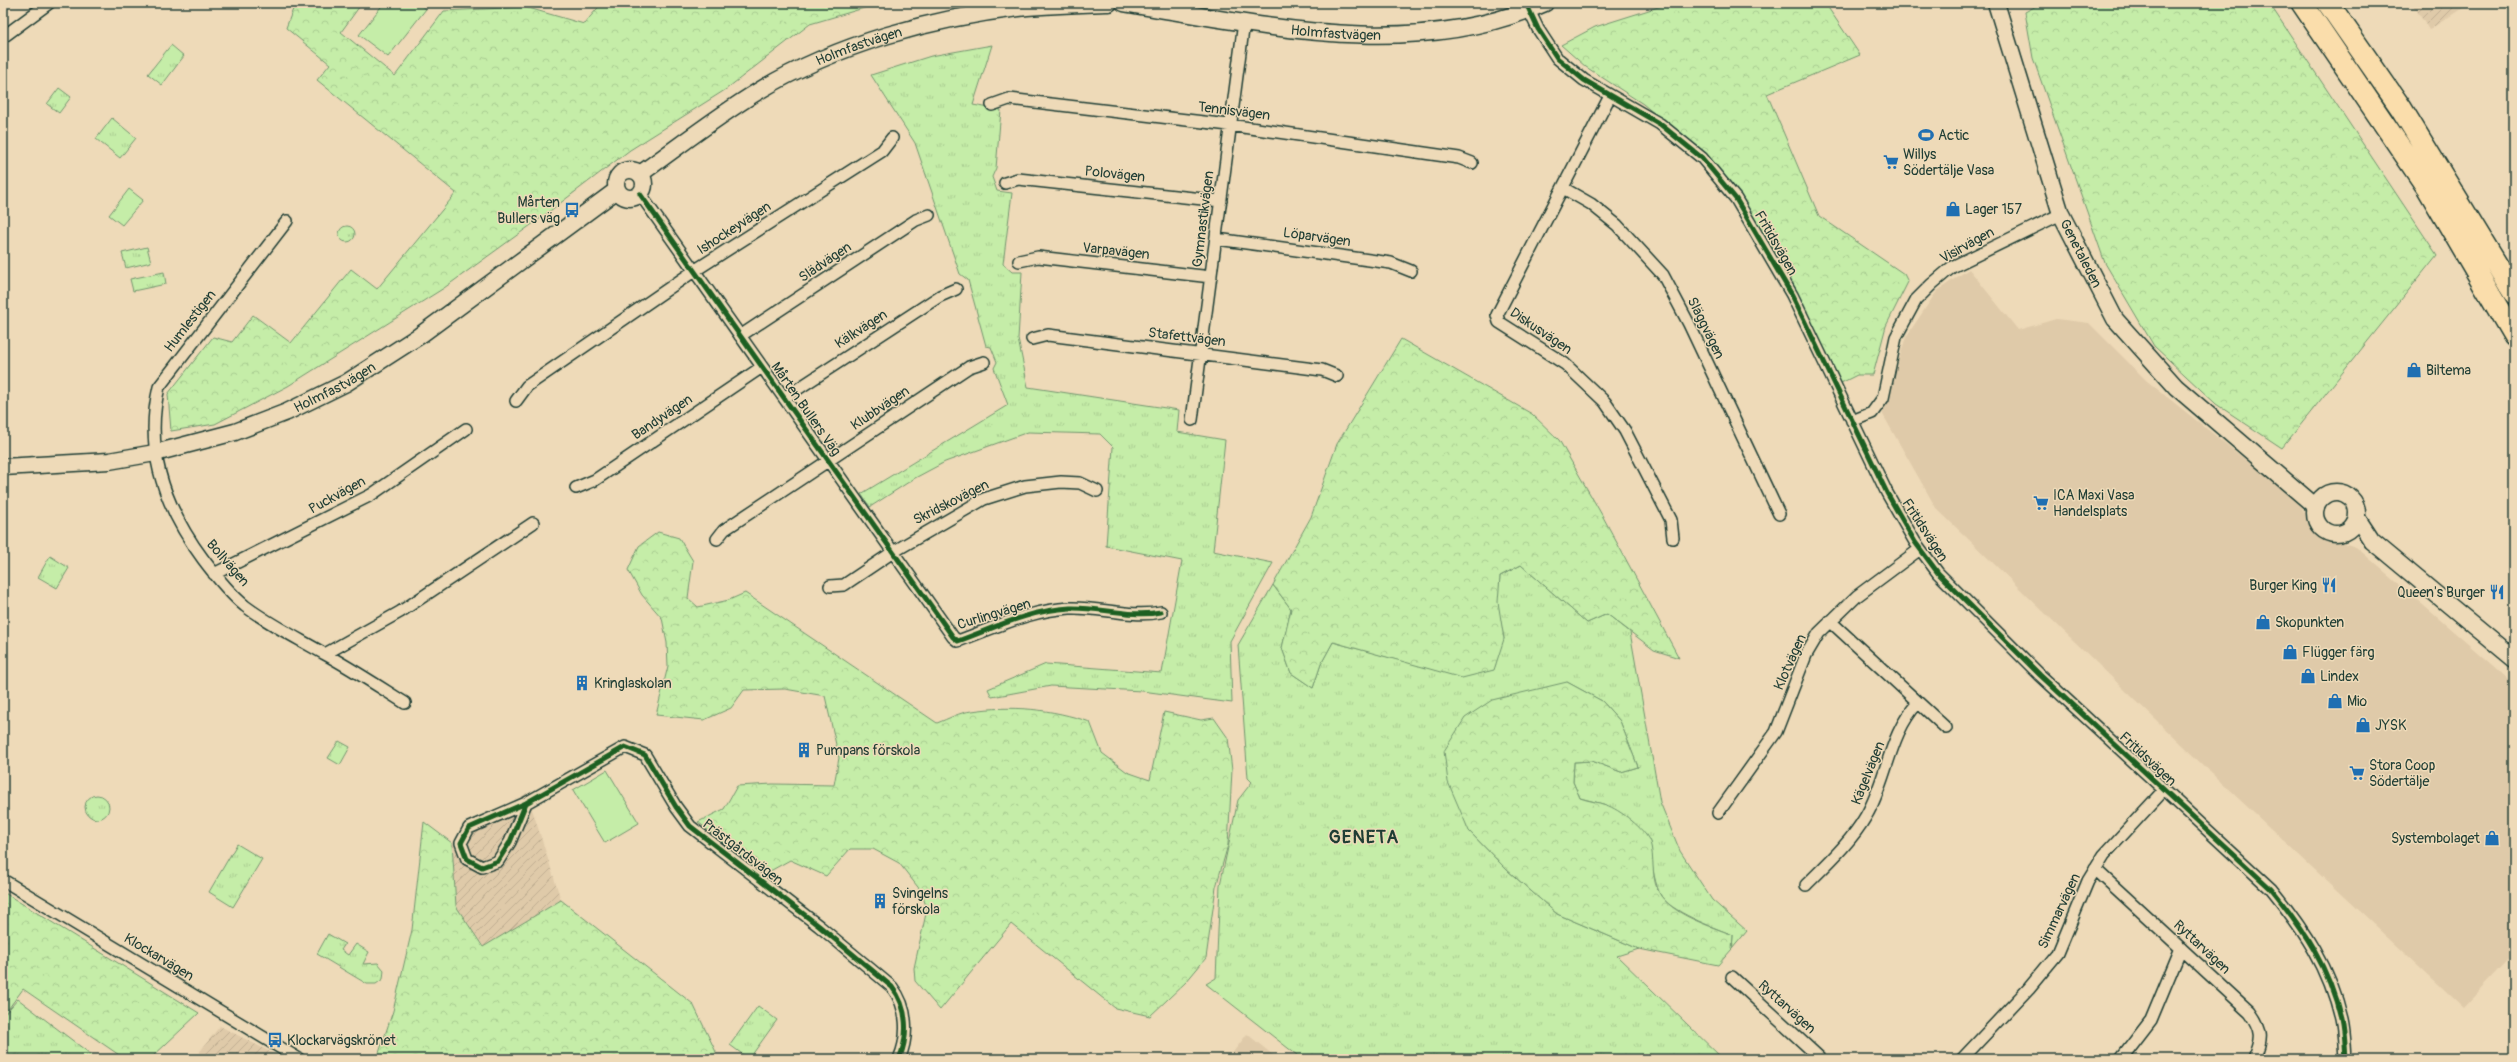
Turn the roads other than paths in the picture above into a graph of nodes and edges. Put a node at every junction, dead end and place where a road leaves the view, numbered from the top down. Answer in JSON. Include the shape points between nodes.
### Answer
{"nodes":[{"id":1,"x":49,"y":3,"type":"edge"},
{"id":2,"x":1109,"y":3,"type":"edge"},
{"id":3,"x":1124,"y":3,"type":"edge"},
{"id":4,"x":1545,"y":3,"type":"edge"},
{"id":5,"x":1996,"y":3,"type":"edge"},
{"id":6,"x":2302,"y":3,"type":"edge"},
{"id":7,"x":2328,"y":3,"type":"edge"},
{"id":8,"x":1527,"y":7,"type":"edge"},
{"id":9,"x":1244,"y":22,"type":"junction"},
{"id":10,"x":3,"y":37,"type":"edge"},
{"id":11,"x":1610,"y":96,"type":"junction"},
{"id":12,"x":992,"y":105,"type":"dead end"},
{"id":13,"x":1229,"y":125,"type":"junction"},
{"id":14,"x":892,"y":138,"type":"dead end"},
{"id":15,"x":1472,"y":163,"type":"dead end"},
{"id":16,"x":640,"y":174,"type":"junction"},
{"id":17,"x":1005,"y":182,"type":"dead end"},
{"id":18,"x":1563,"y":188,"type":"junction"},
{"id":19,"x":617,"y":190,"type":"junction"},
{"id":20,"x":640,"y":194,"type":"junction"},
{"id":21,"x":1221,"y":201,"type":"junction"},
{"id":22,"x":2061,"y":214,"type":"junction"},
{"id":23,"x":928,"y":215,"type":"dead end"},
{"id":24,"x":287,"y":221,"type":"dead end"},
{"id":25,"x":1217,"y":239,"type":"junction"},
{"id":26,"x":1019,"y":261,"type":"dead end"},
{"id":27,"x":694,"y":271,"type":"junction"},
{"id":28,"x":1411,"y":271,"type":"dead end"},
{"id":29,"x":1211,"y":277,"type":"junction"},
{"id":30,"x":956,"y":289,"type":"dead end"},
{"id":31,"x":2514,"y":293,"type":"edge"},
{"id":32,"x":740,"y":336,"type":"junction"},
{"id":33,"x":2514,"y":336,"type":"edge"},
{"id":34,"x":1032,"y":339,"type":"dead end"},
{"id":35,"x":1202,"y":354,"type":"junction"},
{"id":36,"x":984,"y":362,"type":"dead end"},
{"id":37,"x":762,"y":367,"type":"junction"},
{"id":38,"x":1338,"y":376,"type":"dead end"},
{"id":39,"x":784,"y":398,"type":"junction"},
{"id":40,"x":516,"y":401,"type":"dead end"},
{"id":41,"x":1192,"y":420,"type":"dead end"},
{"id":42,"x":1852,"y":421,"type":"junction"},
{"id":43,"x":466,"y":429,"type":"dead end"},
{"id":44,"x":155,"y":453,"type":"junction"},
{"id":45,"x":828,"y":460,"type":"junction"},
{"id":46,"x":3,"y":467,"type":"edge"},
{"id":47,"x":576,"y":488,"type":"dead end"},
{"id":48,"x":1097,"y":491,"type":"dead end"},
{"id":49,"x":2321,"y":501,"type":"junction"},
{"id":50,"x":1779,"y":514,"type":"dead end"},
{"id":51,"x":2357,"y":518,"type":"junction"},
{"id":52,"x":534,"y":523,"type":"dead end"},
{"id":53,"x":2346,"y":532,"type":"junction"},
{"id":54,"x":1673,"y":538,"type":"dead end"},
{"id":55,"x":717,"y":539,"type":"dead end"},
{"id":56,"x":2372,"y":541,"type":"junction"},
{"id":57,"x":1920,"y":549,"type":"junction"},
{"id":58,"x":893,"y":552,"type":"junction"},
{"id":59,"x":214,"y":574,"type":"junction"},
{"id":60,"x":830,"y":586,"type":"dead end"},
{"id":61,"x":1161,"y":612,"type":"dead end"},
{"id":62,"x":1830,"y":621,"type":"junction"},
{"id":63,"x":953,"y":637,"type":"joint"},
{"id":64,"x":325,"y":654,"type":"junction"},
{"id":65,"x":2514,"y":659,"type":"edge"},
{"id":66,"x":406,"y":703,"type":"dead end"},
{"id":67,"x":1918,"y":703,"type":"junction"},
{"id":68,"x":1946,"y":728,"type":"dead end"},
{"id":69,"x":2164,"y":790,"type":"junction"},
{"id":70,"x":526,"y":803,"type":"junction"},
{"id":71,"x":1718,"y":813,"type":"dead end"},
{"id":72,"x":2095,"y":869,"type":"junction"},
{"id":73,"x":3,"y":880,"type":"edge"},
{"id":74,"x":1806,"y":885,"type":"dead end"},
{"id":75,"x":2181,"y":948,"type":"junction"},
{"id":76,"x":1732,"y":977,"type":"dead end"},
{"id":77,"x":299,"y":1059,"type":"edge"},
{"id":78,"x":899,"y":1059,"type":"edge"},
{"id":79,"x":1821,"y":1059,"type":"edge"},
{"id":80,"x":1962,"y":1059,"type":"edge"},
{"id":81,"x":2121,"y":1059,"type":"edge"},
{"id":82,"x":2254,"y":1059,"type":"edge"},
{"id":83,"x":2345,"y":1059,"type":"edge"}],
"edges":[{"from":1,"to":10,"type":"street"},
{"from":2,"to":16,"type":"street","name":"Holmfastvägen","via":[[1028,7],[958,17],[907,29],[850,49],[791,74],[757,92]]},
{"from":3,"to":9,"type":"street","name":"Holmfastvägen"},
{"from":4,"to":8,"type":"street","name":"Holmfastvägen"},
{"from":5,"to":22,"type":"street","name":"Genetaleden"},
{"from":6,"to":33,"type":"highway","via":[[2427,187]]},
{"from":7,"to":31,"type":"highway","via":[[2405,115]]},
{"from":8,"to":9,"type":"street","name":"Holmfastvägen","via":[[1457,29],[1402,36],[1338,33]]},
{"from":8,"to":11,"type":"street","name":"Fritidsvägen","via":[[1558,58],[1584,80]]},
{"from":9,"to":13,"type":"street","name":"Gymnastikvägen"},
{"from":11,"to":18,"type":"street","name":"Diskusvägen"},
{"from":11,"to":42,"type":"street","name":"Fritidsvägen","via":[[1665,128],[1702,158],[1736,199],[1792,295]]},
{"from":12,"to":13,"type":"street","name":"Tennisvägen","via":[[1009,99]]},
{"from":13,"to":15,"type":"street","name":"Tennisvägen","via":[[1459,158]]},
{"from":13,"to":21,"type":"street","name":"Gymnastikvägen"},
{"from":14,"to":27,"type":"street","name":"Ishockeyvägen","via":[[882,151]]},
{"from":16,"to":19,"type":"street","via":[[631,170],[622,172],[616,180]]},
{"from":16,"to":20,"type":"street","via":[[644,182]]},
{"from":17,"to":21,"type":"street","name":"Polovägen","via":[[1018,179]]},
{"from":18,"to":50,"type":"street","name":"Släggvägen","via":[[1591,204],[1617,225],[1663,275]]},
{"from":18,"to":54,"type":"street","name":"Diskusvägen","via":[[1501,304],[1497,315],[1499,322],[1564,364],[1605,402],[1625,431],[1671,520]]},
{"from":19,"to":20,"type":"street","via":[[627,198]]},
{"from":19,"to":44,"type":"street","name":"Holmfastvägen","via":[[446,317],[346,383],[288,412],[235,432]]},
{"from":20,"to":27,"type":"street","name":"Mårten Bullers Väg"},
{"from":21,"to":25,"type":"street","name":"Gymnastikvägen"},
{"from":22,"to":42,"type":"street","name":"Visirvägen","via":[[1952,267],[1932,284],[1916,300],[1896,337],[1883,398],[1872,413]]},
{"from":22,"to":49,"type":"street","name":"Genetaleden","via":[[2115,319],[2176,387],[2253,451]]},
{"from":23,"to":32,"type":"street","name":"Slädvägen","via":[[916,220]]},
{"from":24,"to":44,"type":"street","name":"Humlestigen","via":[[159,387],[154,407]]},
{"from":25,"to":28,"type":"street","name":"Löparvägen","via":[[1391,263]]},
{"from":25,"to":29,"type":"street","name":"Gymnastikvägen"},
{"from":26,"to":29,"type":"street","name":"Varpavägen","via":[[1038,257]]},
{"from":27,"to":32,"type":"street","name":"Mårten Bullers Väg"},
{"from":27,"to":40,"type":"street","name":"Ishockeyvägen","via":[[527,386]]},
{"from":29,"to":35,"type":"street","name":"Gymnastikvägen"},
{"from":30,"to":39,"type":"street","name":"Kälkvägen","via":[[940,296]]},
{"from":32,"to":37,"type":"street","name":"Mårten Bullers Väg"},
{"from":34,"to":35,"type":"street","name":"Stafettvägen","via":[[1048,335]]},
{"from":35,"to":38,"type":"street","name":"Stafettvägen","via":[[1322,370]]},
{"from":35,"to":41,"type":"street","name":"Gymnastikvägen"},
{"from":36,"to":45,"type":"street","name":"Klubbvägen","via":[[969,367]]},
{"from":37,"to":39,"type":"street","name":"Mårten Bullers Väg"},
{"from":37,"to":47,"type":"street","name":"Bandyvägen","via":[[595,480]]},
{"from":39,"to":45,"type":"street","name":"Mårten Bullers Väg"},
{"from":42,"to":57,"type":"street","name":"Fritidsvägen","via":[[1887,493]]},
{"from":43,"to":59,"type":"street","name":"Puckvägen","via":[[371,495]]},
{"from":44,"to":46,"type":"street","name":"Holmfastvägen","via":[[108,461]]},
{"from":44,"to":59,"type":"street","name":"Bollvägen","via":[[159,475],[170,507],[190,542]]},
{"from":45,"to":55,"type":"street","name":"Klubbvägen","via":[[724,530]]},
{"from":45,"to":58,"type":"street","name":"Mårten Bullers Väg"},
{"from":48,"to":58,"type":"street","name":"Skridskovägen","via":[[1080,483],[1061,482],[1025,486],[984,499]]},
{"from":49,"to":51,"type":"street","via":[[2337,492],[2349,497],[2356,507]]},
{"from":49,"to":53,"type":"street","via":[[2316,520],[2323,530],[2335,535]]},
{"from":51,"to":53,"type":"street"},
{"from":51,"to":56,"type":"street"},
{"from":52,"to":64,"type":"street","via":[[400,612]]},
{"from":53,"to":56,"type":"street"},
{"from":56,"to":65,"type":"street"},
{"from":57,"to":62,"type":"street","name":"Klotvägen","via":[[1857,596]]},
{"from":57,"to":69,"type":"street","name":"Fritidsvägen","via":[[1938,573],[2040,675]]},
{"from":58,"to":60,"type":"street","name":"Skridskovägen","via":[[844,585]]},
{"from":58,"to":63,"type":"street","name":"Mårten Bullers Väg"},
{"from":59,"to":64,"type":"street","name":"Bollvägen","via":[[245,605]]},
{"from":61,"to":63,"type":"street","name":"Curlingvägen","via":[[1147,615],[1068,608],[1035,613],[958,641]]},
{"from":62,"to":67,"type":"street"},
{"from":62,"to":71,"type":"street","name":"Klotvägen","via":[[1819,633],[1806,655],[1776,732]]},
{"from":64,"to":66,"type":"street","name":"Bollvägen"},
{"from":67,"to":68,"type":"street"},
{"from":67,"to":74,"type":"street","name":"Kägelvägen","via":[[1902,726],[1866,816],[1852,836]]},
{"from":69,"to":72,"type":"street","name":"Simmarvägen","via":[[2104,855]]},
{"from":69,"to":83,"type":"street","name":"Fritidsvägen","via":[[2271,889],[2303,930],[2328,976],[2342,1020]]},
{"from":70,"to":70,"type":"street","name":"Prästgårdsvägen","via":[[469,828],[462,843],[467,859],[482,866],[498,861],[510,842]]},
{"from":70,"to":78,"type":"street","name":"Prästgårdsvägen","via":[[625,747],[645,755],[690,826],[819,926],[892,987],[899,996],[906,1022],[906,1038]]},
{"from":72,"to":75,"type":"street","name":"Ryttarvägen"},
{"from":72,"to":80,"type":"street","name":"Simmarvägen","via":[[2058,953]]},
{"from":73,"to":77,"type":"street","name":"Klockarvägen"},
{"from":75,"to":81,"type":"street","via":[[2151,1020]]},
{"from":75,"to":82,"type":"street","name":"Ryttarvägen","via":[[2250,1012],[2260,1026],[2261,1037]]},
{"from":76,"to":79,"type":"street","name":"Ryttarvägen"}]}
